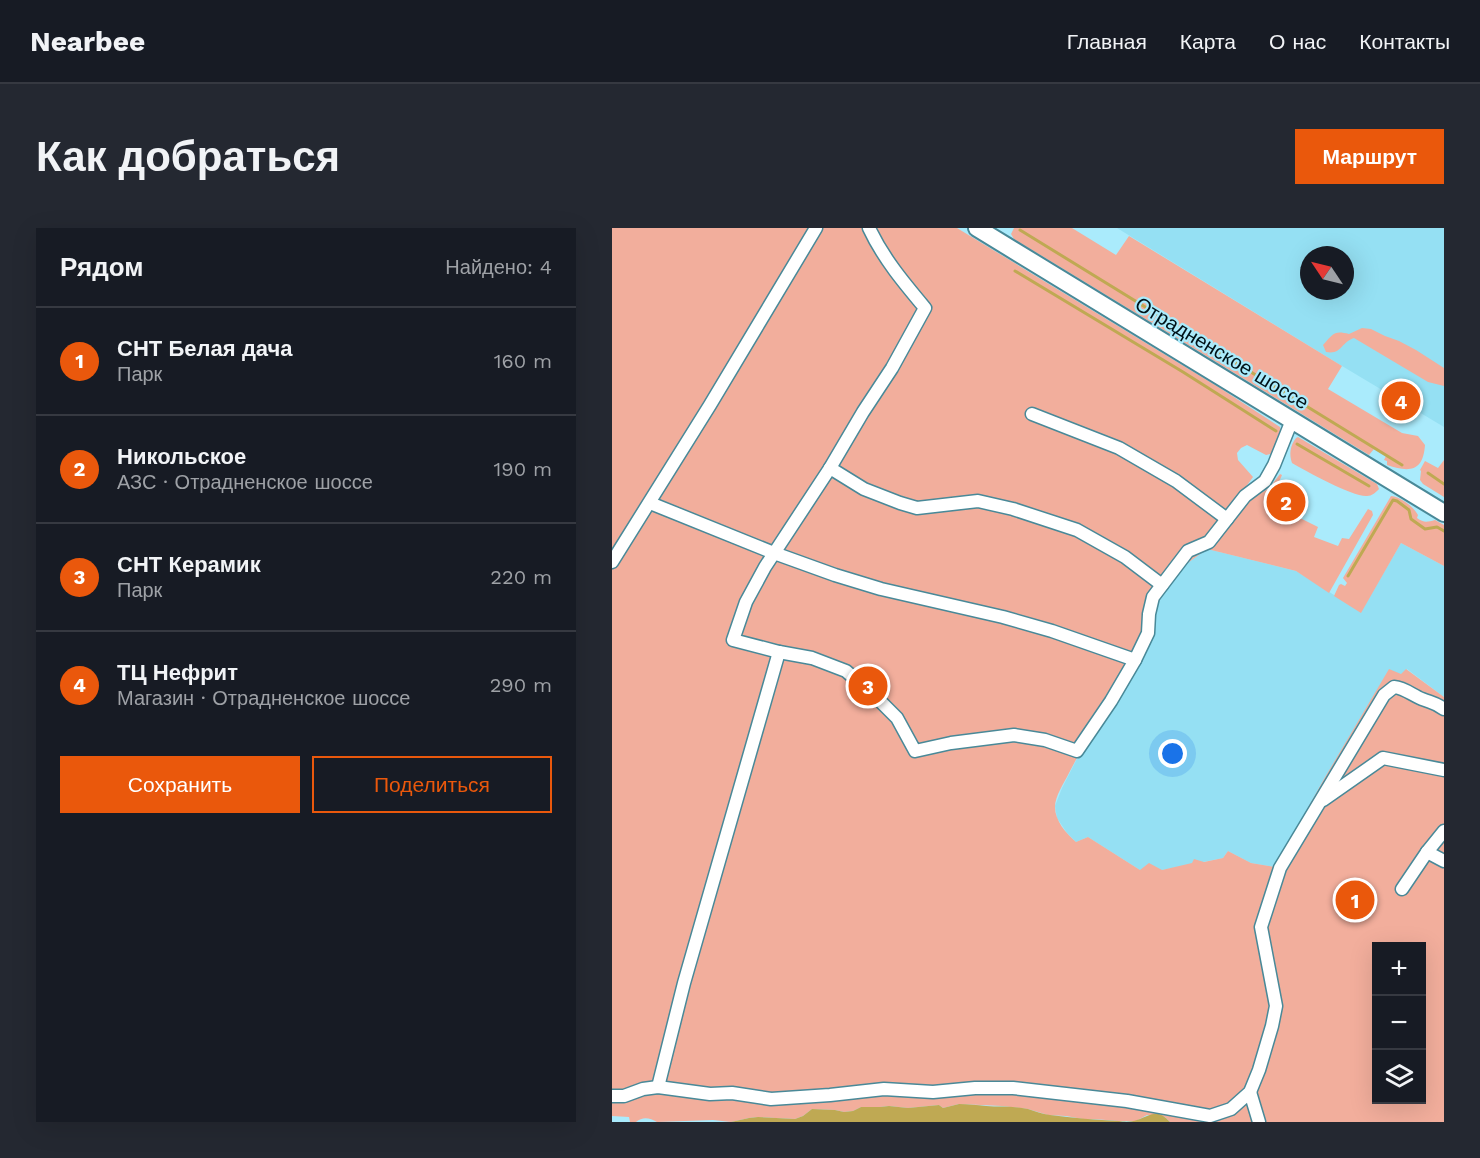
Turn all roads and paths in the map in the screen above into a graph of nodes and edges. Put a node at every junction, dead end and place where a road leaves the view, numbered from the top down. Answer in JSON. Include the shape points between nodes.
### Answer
{"nodes":[{"id":1,"x":816,"y":228,"type":"edge"},
{"id":2,"x":869,"y":228,"type":"edge"},
{"id":3,"x":978,"y":228,"type":"edge"},
{"id":4,"x":1032,"y":414,"type":"dead end"},
{"id":5,"x":1292,"y":420,"type":"junction"},
{"id":6,"x":830,"y":468,"type":"junction"},
{"id":7,"x":650,"y":503,"type":"junction"},
{"id":8,"x":1444,"y":513,"type":"edge"},
{"id":9,"x":1227,"y":519,"type":"junction"},
{"id":10,"x":774,"y":554,"type":"junction"},
{"id":11,"x":612,"y":562,"type":"edge"},
{"id":12,"x":1162,"y":585,"type":"junction"},
{"id":13,"x":779,"y":652,"type":"junction"},
{"id":14,"x":1134,"y":660,"type":"junction"},
{"id":15,"x":1444,"y":709,"type":"edge"},
{"id":16,"x":1444,"y":770,"type":"edge"},
{"id":17,"x":1320,"y":803,"type":"junction"},
{"id":18,"x":1444,"y":831,"type":"edge"},
{"id":19,"x":1426,"y":852,"type":"junction"},
{"id":20,"x":1444,"y":861,"type":"edge"},
{"id":21,"x":1402,"y":889,"type":"dead end"},
{"id":22,"x":658,"y":1087,"type":"junction"},
{"id":23,"x":1250,"y":1092,"type":"junction"},
{"id":24,"x":612,"y":1095,"type":"edge"},
{"id":25,"x":1259,"y":1122,"type":"edge"}],
"edges":[{"from":1,"to":7,"type":"street"},
{"from":2,"to":6,"type":"street","via":[[885,258],[925,308]]},
{"from":3,"to":5,"type":"main road","name":"Отрадненское шоссе"},
{"from":4,"to":9,"type":"street","via":[[1119,448],[1176,481]]},
{"from":5,"to":8,"type":"main road","name":"Отрадненское шоссе"},
{"from":5,"to":9,"type":"street","via":[[1265,481],[1245,496]]},
{"from":6,"to":10,"type":"street"},
{"from":6,"to":12,"type":"street","via":[[864,489],[917,508],[978,501],[1077,530],[1125,557]]},
{"from":7,"to":10,"type":"street"},
{"from":7,"to":11,"type":"street"},
{"from":9,"to":12,"type":"street","via":[[1209,542],[1188,551]]},
{"from":10,"to":13,"type":"street","via":[[746,602],[733,640]]},
{"from":10,"to":14,"type":"street","via":[[881,589],[1052,631]]},
{"from":12,"to":14,"type":"street","via":[[1153,597],[1148,633]]},
{"from":13,"to":14,"type":"street","via":[[812,658],[846,671],[897,718],[915,751],[1014,735],[1077,751]]},
{"from":13,"to":22,"type":"street"},
{"from":15,"to":17,"type":"street","via":[[1400,687],[1384,694]]},
{"from":16,"to":17,"type":"street","via":[[1383,758]]},
{"from":17,"to":23,"type":"street","via":[[1280,868],[1261,927],[1276,1006]]},
{"from":18,"to":19,"type":"street"},
{"from":19,"to":20,"type":"street"},
{"from":19,"to":21,"type":"street"},
{"from":22,"to":23,"type":"street","via":[[771,1099],[884,1089],[933,1092],[1013,1088],[1127,1101],[1210,1116],[1231,1109]]},
{"from":22,"to":24,"type":"street","via":[[624,1096]]},
{"from":23,"to":25,"type":"street"}]}
